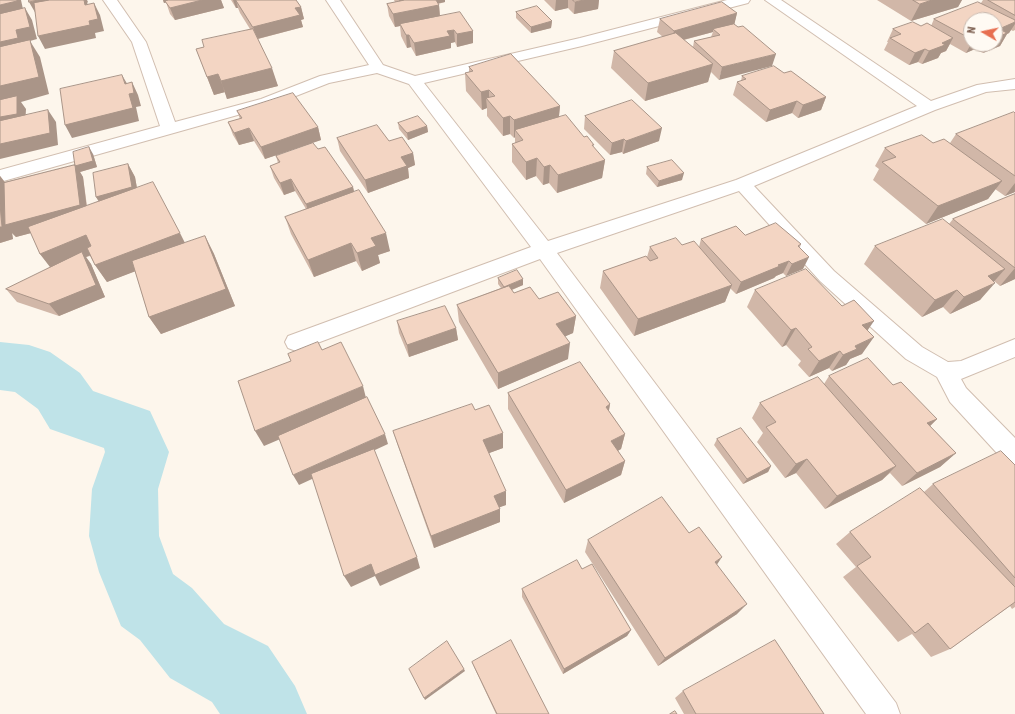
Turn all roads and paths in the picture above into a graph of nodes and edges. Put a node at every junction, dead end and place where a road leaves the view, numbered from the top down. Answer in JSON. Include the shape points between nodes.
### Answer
{"nodes":[{"id":1,"x":110,"y":0,"type":"edge"},
{"id":2,"x":333,"y":0,"type":"edge"},
{"id":3,"x":743,"y":0,"type":"edge"},
{"id":4,"x":772,"y":0,"type":"edge"},
{"id":5,"x":378,"y":68,"type":"junction"},
{"id":6,"x":414,"y":81,"type":"junction"},
{"id":7,"x":1014,"y":85,"type":"edge"},
{"id":8,"x":929,"y":107,"type":"junction"},
{"id":9,"x":170,"y":130,"type":"junction"},
{"id":10,"x":0,"y":176,"type":"edge"},
{"id":11,"x":742,"y":184,"type":"junction"},
{"id":12,"x":544,"y":250,"type":"junction"},
{"id":13,"x":296,"y":342,"type":"dead end"},
{"id":14,"x":1015,"y":348,"type":"edge"},
{"id":15,"x":945,"y":371,"type":"junction"},
{"id":16,"x":1015,"y":455,"type":"edge"},
{"id":17,"x":885,"y":714,"type":"edge"}],
"edges":[{"from":1,"to":9,"type":"street","via":[[139,42]]},
{"from":2,"to":5,"type":"street"},
{"from":3,"to":6,"type":"street","via":[[582,42]]},
{"from":4,"to":8,"type":"street"},
{"from":5,"to":6,"type":"street"},
{"from":5,"to":9,"type":"street","via":[[325,79],[267,102]]},
{"from":6,"to":12,"type":"street"},
{"from":7,"to":8,"type":"street","via":[[984,88]]},
{"from":8,"to":11,"type":"street"},
{"from":9,"to":10,"type":"street"},
{"from":11,"to":12,"type":"street"},
{"from":11,"to":15,"type":"street","via":[[827,276],[914,353]]},
{"from":12,"to":13,"type":"street"},
{"from":12,"to":17,"type":"street"},
{"from":14,"to":15,"type":"street","via":[[963,370]]},
{"from":15,"to":16,"type":"street","via":[[958,395]]}]}
